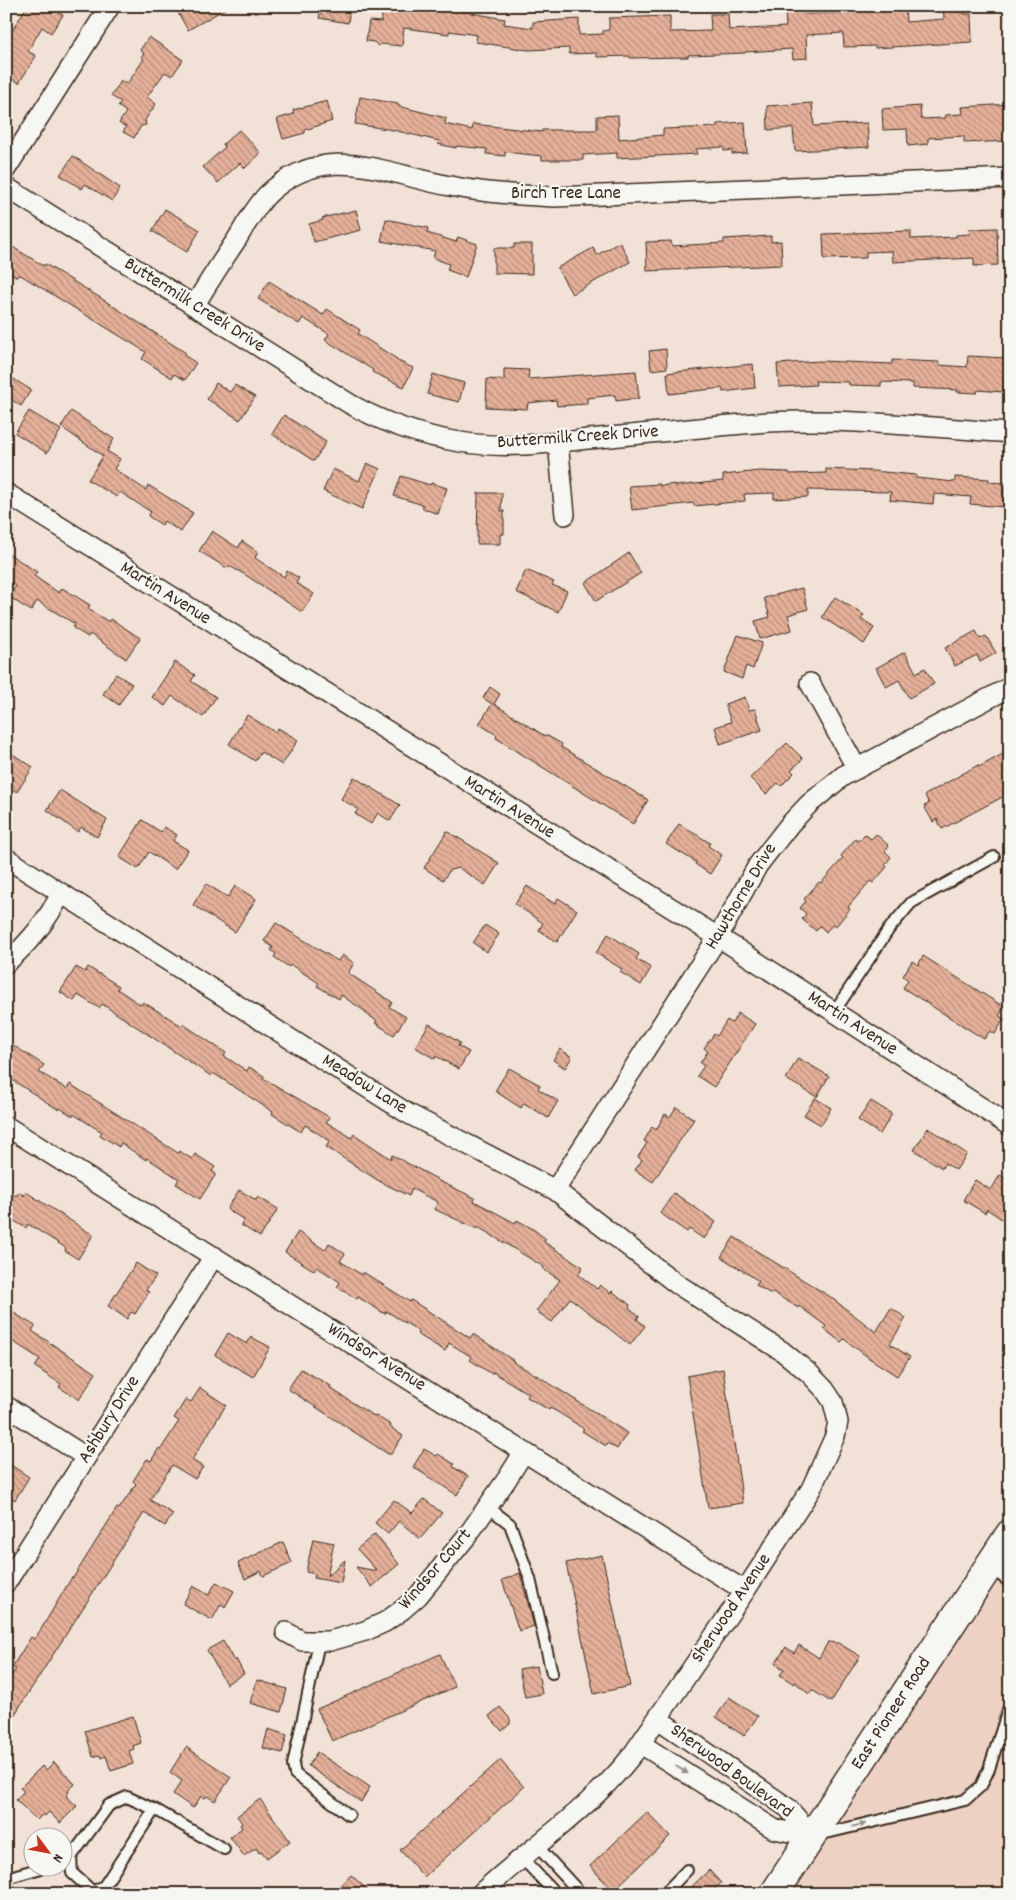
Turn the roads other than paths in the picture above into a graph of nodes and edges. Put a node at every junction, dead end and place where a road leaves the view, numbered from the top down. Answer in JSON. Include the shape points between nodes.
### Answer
{"nodes":[{"id":1,"x":110,"y":6,"type":"edge"},
{"id":2,"x":6,"y":169,"type":"edge"},
{"id":3,"x":1010,"y":178,"type":"edge"},
{"id":4,"x":6,"y":187,"type":"edge"},
{"id":5,"x":194,"y":306,"type":"junction"},
{"id":6,"x":1010,"y":434,"type":"edge"},
{"id":7,"x":558,"y":442,"type":"junction"},
{"id":8,"x":6,"y":493,"type":"edge"},
{"id":9,"x":565,"y":515,"type":"dead end"},
{"id":10,"x":810,"y":683,"type":"dead end"},
{"id":11,"x":1010,"y":687,"type":"edge"},
{"id":12,"x":857,"y":769,"type":"junction"},
{"id":13,"x":994,"y":857,"type":"dead end"},
{"id":14,"x":6,"y":858,"type":"edge"},
{"id":15,"x":61,"y":893,"type":"junction"},
{"id":16,"x":718,"y":937,"type":"junction"},
{"id":17,"x":6,"y":963,"type":"edge"},
{"id":18,"x":834,"y":1012,"type":"junction"},
{"id":19,"x":6,"y":1126,"type":"edge"},
{"id":20,"x":1010,"y":1126,"type":"edge"},
{"id":21,"x":555,"y":1190,"type":"junction"},
{"id":22,"x":214,"y":1256,"type":"junction"},
{"id":23,"x":720,"y":1312,"type":"joint"},
{"id":24,"x":6,"y":1406,"type":"edge"},
{"id":25,"x":524,"y":1452,"type":"junction"},
{"id":26,"x":86,"y":1457,"type":"junction"},
{"id":27,"x":488,"y":1508,"type":"junction"},
{"id":28,"x":1010,"y":1534,"type":"edge"},
{"id":29,"x":999,"y":1575,"type":"edge"},
{"id":30,"x":6,"y":1583,"type":"edge"},
{"id":31,"x":745,"y":1591,"type":"junction"},
{"id":32,"x":286,"y":1632,"type":"dead end"},
{"id":33,"x":319,"y":1642,"type":"junction"},
{"id":34,"x":552,"y":1673,"type":"dead end"},
{"id":35,"x":1010,"y":1704,"type":"edge"},
{"id":36,"x":658,"y":1720,"type":"junction"},
{"id":37,"x":641,"y":1744,"type":"junction"},
{"id":38,"x":154,"y":1810,"type":"junction"},
{"id":39,"x":350,"y":1815,"type":"dead end"},
{"id":40,"x":812,"y":1836,"type":"junction"},
{"id":41,"x":536,"y":1845,"type":"junction"},
{"id":42,"x":224,"y":1849,"type":"dead end"},
{"id":43,"x":72,"y":1853,"type":"edge"},
{"id":44,"x":521,"y":1857,"type":"junction"},
{"id":45,"x":687,"y":1870,"type":"dead end"},
{"id":46,"x":22,"y":1873,"type":"edge"},
{"id":47,"x":72,"y":1873,"type":"edge"},
{"id":48,"x":6,"y":1878,"type":"edge"},
{"id":49,"x":480,"y":1894,"type":"edge"},
{"id":50,"x":556,"y":1894,"type":"edge"},
{"id":51,"x":581,"y":1894,"type":"edge"},
{"id":52,"x":664,"y":1894,"type":"edge"},
{"id":53,"x":774,"y":1894,"type":"edge"}],
"edges":[{"from":1,"to":2,"type":"street"},
{"from":3,"to":5,"type":"street","name":"Birch Tree Lane","via":[[555,197],[450,186],[364,165],[326,165],[290,178],[263,200]]},
{"from":4,"to":5,"type":"street","name":"Buttermilk Creek Drive"},
{"from":5,"to":7,"type":"street","name":"Buttermilk Creek Drive","via":[[350,404],[396,426],[433,437],[478,444],[517,446]]},
{"from":6,"to":7,"type":"street","name":"Buttermilk Creek Drive","via":[[808,421]]},
{"from":7,"to":9,"type":"street"},
{"from":8,"to":16,"type":"street","name":"Martin Avenue"},
{"from":10,"to":12,"type":"street"},
{"from":11,"to":12,"type":"street","name":"Hawthorne Drive"},
{"from":12,"to":16,"type":"street","name":"Hawthorne Drive","via":[[821,793],[776,840]]},
{"from":13,"to":18,"type":"lane","via":[[910,903]]},
{"from":14,"to":15,"type":"street","name":"Meadow Lane"},
{"from":15,"to":17,"type":"street","via":[[31,939]]},
{"from":15,"to":21,"type":"street","name":"Meadow Lane","via":[[407,1113]]},
{"from":16,"to":18,"type":"street","name":"Martin Avenue"},
{"from":16,"to":21,"type":"street","name":"Hawthorne Drive"},
{"from":18,"to":20,"type":"street","name":"Martin Avenue"},
{"from":19,"to":22,"type":"street","name":"Windsor Avenue"},
{"from":21,"to":23,"type":"street","name":"Meadow Lane","via":[[677,1284]]},
{"from":22,"to":25,"type":"street","name":"Windsor Avenue"},
{"from":22,"to":26,"type":"street","name":"Ashbury Drive"},
{"from":23,"to":31,"type":"street","name":"Sherwood Avenue","via":[[782,1351],[809,1373],[833,1402],[838,1422],[835,1436],[810,1489]]},
{"from":24,"to":26,"type":"street"},
{"from":25,"to":27,"type":"street","name":"Windsor Court"},
{"from":25,"to":31,"type":"street","name":"Windsor Avenue"},
{"from":26,"to":30,"type":"street","name":"Ashbury Drive"},
{"from":27,"to":33,"type":"street","name":"Windsor Court","via":[[441,1570],[402,1610],[366,1631]]},
{"from":27,"to":34,"type":"lane","via":[[510,1524],[530,1579]]},
{"from":28,"to":29,"type":"main road","name":"East Pioneer Road"},
{"from":29,"to":40,"type":"main road","name":"East Pioneer Road","via":[[898,1702]]},
{"from":31,"to":36,"type":"street","name":"Sherwood Avenue"},
{"from":32,"to":33,"type":"street","name":"Windsor Court","via":[[302,1641]]},
{"from":33,"to":39,"type":"lane","via":[[292,1765],[295,1774]]},
{"from":40,"to":35,"type":"lane","one_way":true,"via":[[965,1800],[981,1786],[989,1770]]},
{"from":36,"to":37,"type":"street","name":"Sherwood Avenue"},
{"from":36,"to":40,"type":"street","name":"Sherwood Boulevard","via":[[788,1808]]},
{"from":37,"to":40,"type":"street","name":"Sherwood Boulevard","one_way":true,"via":[[774,1829]]},
{"from":37,"to":41,"type":"street","name":"Sherwood Avenue","via":[[590,1802]]},
{"from":38,"to":42,"type":"lane"},
{"from":38,"to":43,"type":"lane","via":[[128,1797],[109,1805]]},
{"from":38,"to":47,"type":"lane","via":[[104,1886],[93,1892]]},
{"from":40,"to":53,"type":"main road","name":"East Pioneer Road"},
{"from":41,"to":44,"type":"street","name":"Sherwood Avenue"},
{"from":41,"to":51,"type":"lane"},
{"from":44,"to":49,"type":"street","name":"Sherwood Avenue"},
{"from":44,"to":50,"type":"lane"},
{"from":45,"to":52,"type":"lane"},
{"from":46,"to":48,"type":"lane"}]}
